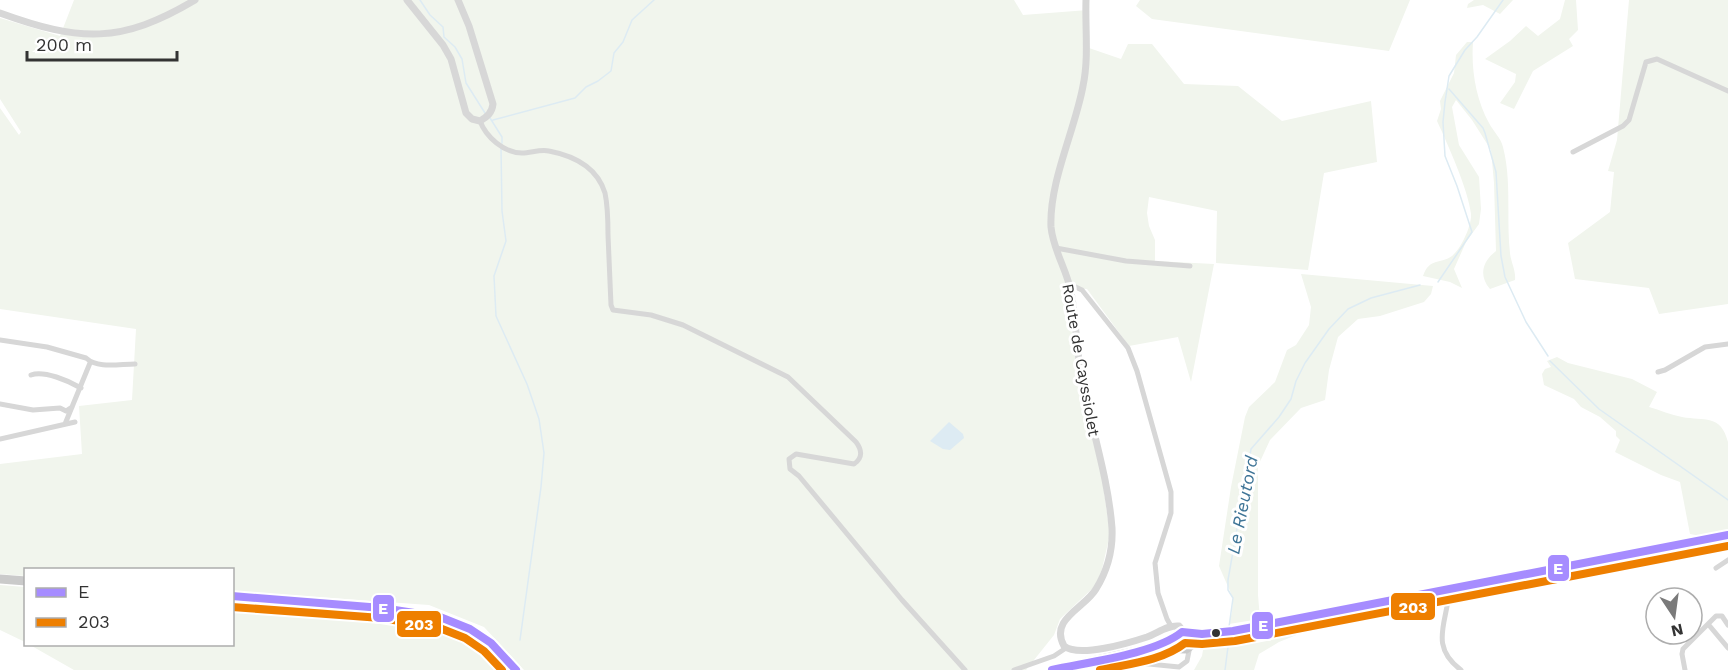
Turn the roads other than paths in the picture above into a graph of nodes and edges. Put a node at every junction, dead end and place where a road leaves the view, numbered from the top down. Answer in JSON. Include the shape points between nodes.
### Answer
{"nodes":[{"id":1,"x":195,"y":0,"type":"edge"},
{"id":2,"x":407,"y":0,"type":"edge"},
{"id":3,"x":458,"y":0,"type":"edge"},
{"id":4,"x":1086,"y":0,"type":"edge"},
{"id":5,"x":0,"y":13,"type":"edge"},
{"id":6,"x":1728,"y":91,"type":"edge"},
{"id":7,"x":482,"y":120,"type":"junction"},
{"id":8,"x":1573,"y":152,"type":"dead end"},
{"id":9,"x":1056,"y":248,"type":"junction"},
{"id":10,"x":1190,"y":266,"type":"dead end"},
{"id":11,"x":1069,"y":284,"type":"junction"},
{"id":12,"x":0,"y":340,"type":"edge"},
{"id":13,"x":1728,"y":344,"type":"edge"},
{"id":14,"x":90,"y":363,"type":"junction"},
{"id":15,"x":135,"y":363,"type":"dead end"},
{"id":16,"x":1658,"y":372,"type":"dead end"},
{"id":17,"x":31,"y":375,"type":"dead end"},
{"id":18,"x":81,"y":388,"type":"junction"},
{"id":19,"x":0,"y":404,"type":"edge"},
{"id":20,"x":72,"y":407,"type":"junction"},
{"id":21,"x":75,"y":422,"type":"dead end"},
{"id":22,"x":65,"y":424,"type":"junction"},
{"id":23,"x":0,"y":438,"type":"edge"},
{"id":24,"x":1728,"y":536,"type":"edge"},
{"id":25,"x":1728,"y":560,"type":"edge"},
{"id":26,"x":1716,"y":568,"type":"dead end"},
{"id":27,"x":0,"y":579,"type":"edge"},
{"id":28,"x":24,"y":581,"type":"edge"},
{"id":29,"x":1449,"y":590,"type":"junction"},
{"id":30,"x":234,"y":596,"type":"edge"},
{"id":31,"x":1708,"y":624,"type":"junction"},
{"id":32,"x":1728,"y":625,"type":"edge"},
{"id":33,"x":1171,"y":626,"type":"junction"},
{"id":34,"x":1184,"y":640,"type":"junction"},
{"id":35,"x":1066,"y":648,"type":"junction"},
{"id":36,"x":1728,"y":648,"type":"edge"},
{"id":37,"x":516,"y":670,"type":"edge"},
{"id":38,"x":965,"y":670,"type":"edge"},
{"id":39,"x":1014,"y":670,"type":"edge"},
{"id":40,"x":1052,"y":670,"type":"edge"},
{"id":41,"x":1101,"y":670,"type":"edge"},
{"id":42,"x":1461,"y":670,"type":"edge"},
{"id":43,"x":1685,"y":670,"type":"edge"}],
"edges":[{"from":1,"to":5,"type":"street","via":[[154,22],[101,34],[57,32]]},
{"from":2,"to":7,"type":"street","via":[[451,59],[466,113],[472,119]]},
{"from":3,"to":7,"type":"street","via":[[493,104]]},
{"from":4,"to":9,"type":"street","name":"Route de Cayssiolet","via":[[1083,86],[1052,204],[1051,229]]},
{"from":6,"to":8,"type":"street","via":[[1657,59],[1646,62],[1629,120]]},
{"from":7,"to":38,"type":"street","via":[[483,130],[513,152],[549,151],[580,162],[597,176],[608,211],[613,310],[651,315],[683,325],[788,376],[856,442],[861,456],[854,464],[796,454],[789,459],[790,469]]},
{"from":9,"to":10,"type":"street","via":[[1126,261]]},
{"from":9,"to":11,"type":"street","name":"Route de Cayssiolet"},
{"from":11,"to":33,"type":"street","via":[[1082,290],[1128,348],[1137,371],[1171,492],[1171,513],[1156,557],[1155,576]]},
{"from":11,"to":35,"type":"street","name":"Route de Cayssiolet","via":[[1080,372],[1105,476],[1112,545],[1095,591],[1060,628]]},
{"from":12,"to":14,"type":"street","via":[[47,346],[86,358]]},
{"from":13,"to":16,"type":"street","via":[[1705,347]]},
{"from":14,"to":15,"type":"street"},
{"from":14,"to":18,"type":"street"},
{"from":17,"to":18,"type":"street","via":[[37,373]]},
{"from":18,"to":20,"type":"street"},
{"from":19,"to":20,"type":"street","via":[[33,410],[66,411]]},
{"from":20,"to":22,"type":"street"},
{"from":21,"to":22,"type":"street"},
{"from":22,"to":23,"type":"street"},
{"from":24,"to":29,"type":"main road"},
{"from":25,"to":26,"type":"street"},
{"from":27,"to":28,"type":"main road"},
{"from":29,"to":34,"type":"main road"},
{"from":29,"to":42,"type":"street","via":[[1441,639],[1450,662]]},
{"from":30,"to":37,"type":"main road","via":[[440,616],[491,643]]},
{"from":31,"to":32,"type":"street","via":[[1719,615]]},
{"from":31,"to":36,"type":"street"},
{"from":31,"to":43,"type":"street","via":[[1683,649]]},
{"from":33,"to":34,"type":"street","via":[[1179,626]]},
{"from":33,"to":35,"type":"street","via":[[1119,644],[1085,651]]},
{"from":34,"to":40,"type":"main road"},
{"from":34,"to":41,"type":"street","via":[[1184,664],[1175,668],[1139,663]]},
{"from":35,"to":39,"type":"street"}]}
